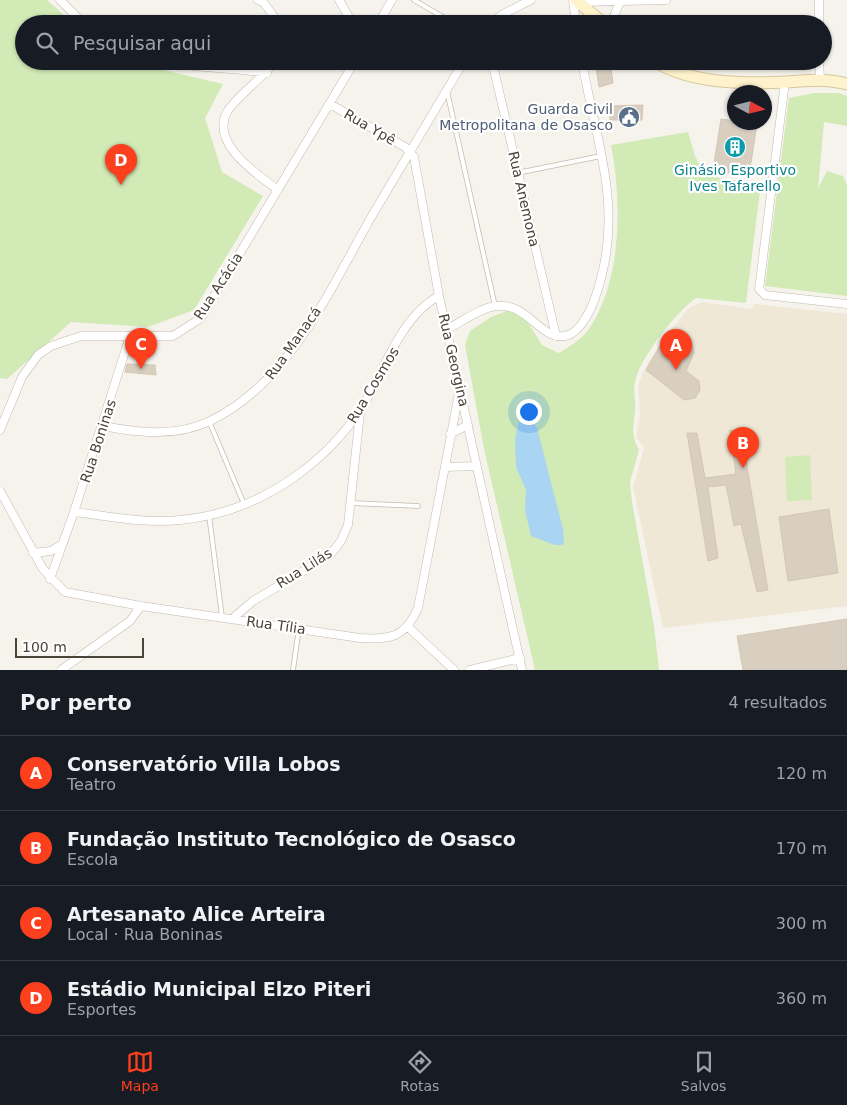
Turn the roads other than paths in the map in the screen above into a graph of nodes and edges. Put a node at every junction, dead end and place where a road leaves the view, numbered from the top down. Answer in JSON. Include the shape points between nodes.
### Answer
{"nodes":[{"id":1,"x":60,"y":0,"type":"edge"},
{"id":2,"x":258,"y":0,"type":"edge"},
{"id":3,"x":339,"y":0,"type":"edge"},
{"id":4,"x":392,"y":0,"type":"edge"},
{"id":5,"x":414,"y":0,"type":"edge"},
{"id":6,"x":531,"y":0,"type":"edge"},
{"id":7,"x":666,"y":0,"type":"edge"},
{"id":8,"x":819,"y":0,"type":"edge"},
{"id":9,"x":576,"y":1,"type":"edge"},
{"id":10,"x":620,"y":2,"type":"junction"},
{"id":11,"x":75,"y":15,"type":"edge"},
{"id":12,"x":273,"y":15,"type":"edge"},
{"id":13,"x":347,"y":15,"type":"edge"},
{"id":14,"x":383,"y":15,"type":"edge"},
{"id":15,"x":440,"y":15,"type":"edge"},
{"id":16,"x":502,"y":15,"type":"edge"},
{"id":17,"x":576,"y":15,"type":"edge"},
{"id":18,"x":593,"y":15,"type":"edge"},
{"id":19,"x":614,"y":15,"type":"edge"},
{"id":20,"x":819,"y":15,"type":"edge"},
{"id":21,"x":247,"y":70,"type":"edge"},
{"id":22,"x":269,"y":70,"type":"edge"},
{"id":23,"x":350,"y":70,"type":"edge"},
{"id":24,"x":459,"y":70,"type":"edge"},
{"id":25,"x":494,"y":70,"type":"edge"},
{"id":26,"x":584,"y":70,"type":"edge"},
{"id":27,"x":671,"y":70,"type":"edge"},
{"id":28,"x":819,"y":70,"type":"edge"},
{"id":29,"x":267,"y":73,"type":"junction"},
{"id":30,"x":820,"y":80,"type":"junction"},
{"id":31,"x":785,"y":82,"type":"junction"},
{"id":32,"x":847,"y":84,"type":"edge"},
{"id":33,"x":446,"y":91,"type":"junction"},
{"id":34,"x":330,"y":104,"type":"junction"},
{"id":35,"x":410,"y":151,"type":"junction"},
{"id":36,"x":603,"y":156,"type":"junction"},
{"id":37,"x":518,"y":173,"type":"junction"},
{"id":38,"x":278,"y":190,"type":"junction"},
{"id":39,"x":439,"y":296,"type":"junction"},
{"id":40,"x":847,"y":304,"type":"edge"},
{"id":41,"x":495,"y":306,"type":"junction"},
{"id":42,"x":447,"y":329,"type":"junction"},
{"id":43,"x":130,"y":336,"type":"junction"},
{"id":44,"x":556,"y":336,"type":"junction"},
{"id":45,"x":460,"y":388,"type":"junction"},
{"id":46,"x":360,"y":412,"type":"junction"},
{"id":47,"x":209,"y":421,"type":"junction"},
{"id":48,"x":468,"y":425,"type":"junction"},
{"id":49,"x":103,"y":426,"type":"junction"},
{"id":50,"x":0,"y":430,"type":"edge"},
{"id":51,"x":450,"y":434,"type":"junction"},
{"id":52,"x":476,"y":466,"type":"junction"},
{"id":53,"x":445,"y":467,"type":"junction"},
{"id":54,"x":0,"y":491,"type":"edge"},
{"id":55,"x":351,"y":503,"type":"junction"},
{"id":56,"x":244,"y":504,"type":"junction"},
{"id":57,"x":418,"y":506,"type":"dead end"},
{"id":58,"x":74,"y":512,"type":"junction"},
{"id":59,"x":210,"y":515,"type":"junction"},
{"id":60,"x":62,"y":544,"type":"junction"},
{"id":61,"x":33,"y":553,"type":"junction"},
{"id":62,"x":50,"y":579,"type":"junction"},
{"id":63,"x":141,"y":606,"type":"junction"},
{"id":64,"x":222,"y":618,"type":"junction"},
{"id":65,"x":232,"y":619,"type":"junction"},
{"id":66,"x":408,"y":627,"type":"junction"},
{"id":67,"x":299,"y":628,"type":"junction"},
{"id":68,"x":520,"y":658,"type":"junction"},
{"id":69,"x":61,"y":670,"type":"edge"},
{"id":70,"x":292,"y":670,"type":"edge"},
{"id":71,"x":454,"y":670,"type":"edge"},
{"id":72,"x":470,"y":670,"type":"edge"},
{"id":73,"x":522,"y":670,"type":"edge"}],
"edges":[{"from":1,"to":11,"type":"street"},
{"from":2,"to":12,"type":"street"},
{"from":3,"to":13,"type":"street"},
{"from":4,"to":14,"type":"street"},
{"from":5,"to":15,"type":"lane"},
{"from":6,"to":16,"type":"street"},
{"from":7,"to":10,"type":"street"},
{"from":8,"to":20,"type":"street"},
{"from":9,"to":10,"type":"street"},
{"from":9,"to":17,"type":"street"},
{"from":9,"to":18,"type":"main road"},
{"from":10,"to":19,"type":"street"},
{"from":21,"to":29,"type":"street"},
{"from":22,"to":29,"type":"street"},
{"from":23,"to":34,"type":"street","name":"Rua Acácia"},
{"from":24,"to":33,"type":"street"},
{"from":25,"to":37,"type":"street","name":"Rua Anemona"},
{"from":26,"to":36,"type":"street"},
{"from":27,"to":31,"type":"main road","via":[[698,78]]},
{"from":28,"to":30,"type":"street"},
{"from":29,"to":38,"type":"street","via":[[228,111],[224,130],[226,139],[239,157]]},
{"from":30,"to":31,"type":"main road"},
{"from":30,"to":32,"type":"main road"},
{"from":31,"to":40,"type":"street","via":[[758,286],[765,295]]},
{"from":33,"to":35,"type":"street"},
{"from":33,"to":41,"type":"lane"},
{"from":34,"to":35,"type":"street","name":"Rua Ypê"},
{"from":34,"to":38,"type":"street","name":"Rua Acácia"},
{"from":35,"to":39,"type":"street","name":"Rua Georgina","via":[[416,166]]},
{"from":35,"to":47,"type":"street","name":"Rua Manacá","via":[[289,353],[254,394]]},
{"from":36,"to":37,"type":"lane"},
{"from":36,"to":44,"type":"street","via":[[608,230],[601,280],[582,324],[569,336]]},
{"from":37,"to":44,"type":"street","name":"Rua Anemona"},
{"from":38,"to":43,"type":"street","name":"Rua Acácia","via":[[201,318],[173,336]]},
{"from":39,"to":42,"type":"street","name":"Rua Georgina"},
{"from":39,"to":46,"type":"street","name":"Rua Cosmos","via":[[416,314]]},
{"from":41,"to":42,"type":"street"},
{"from":41,"to":44,"type":"street","via":[[521,311],[539,327]]},
{"from":42,"to":45,"type":"street","name":"Rua Georgina"},
{"from":43,"to":49,"type":"street","name":"Rua Boninas"},
{"from":43,"to":50,"type":"street","name":"Rua Acácia","via":[[71,338],[38,355],[22,377]]},
{"from":45,"to":48,"type":"street","name":"Rua Georgina"},
{"from":45,"to":51,"type":"street"},
{"from":46,"to":55,"type":"street","name":"Rua Lilás"},
{"from":46,"to":56,"type":"street","name":"Rua Cosmos","via":[[314,463],[284,484]]},
{"from":47,"to":49,"type":"street","name":"Rua Manacá","via":[[172,432]]},
{"from":47,"to":56,"type":"lane"},
{"from":48,"to":51,"type":"street"},
{"from":48,"to":52,"type":"street","name":"Rua Georgina"},
{"from":49,"to":58,"type":"street","name":"Rua Boninas"},
{"from":51,"to":53,"type":"street"},
{"from":52,"to":53,"type":"street"},
{"from":52,"to":68,"type":"street","name":"Rua Georgina"},
{"from":53,"to":66,"type":"street","via":[[421,596]]},
{"from":54,"to":61,"type":"street","name":"Rua Tília"},
{"from":55,"to":57,"type":"lane"},
{"from":55,"to":65,"type":"street","name":"Rua Lilás","via":[[347,530],[330,555],[253,601]]},
{"from":56,"to":59,"type":"street","name":"Rua Cosmos"},
{"from":58,"to":59,"type":"street","name":"Rua Cosmos","via":[[166,521]]},
{"from":58,"to":60,"type":"street","name":"Rua Boninas"},
{"from":59,"to":64,"type":"lane"},
{"from":60,"to":61,"type":"street","via":[[51,551]]},
{"from":60,"to":62,"type":"street","name":"Rua Boninas"},
{"from":61,"to":62,"type":"street","name":"Rua Tília"},
{"from":62,"to":63,"type":"street","name":"Rua Tília","via":[[58,588],[71,594]]},
{"from":63,"to":64,"type":"street","name":"Rua Tília"},
{"from":63,"to":69,"type":"street","via":[[130,621]]},
{"from":64,"to":65,"type":"street","name":"Rua Tília"},
{"from":65,"to":67,"type":"street","name":"Rua Tília"},
{"from":66,"to":67,"type":"street","name":"Rua Tília","via":[[381,639]]},
{"from":66,"to":71,"type":"street"},
{"from":67,"to":70,"type":"lane"},
{"from":68,"to":72,"type":"street"},
{"from":68,"to":73,"type":"street","name":"Rua Georgina"}]}
